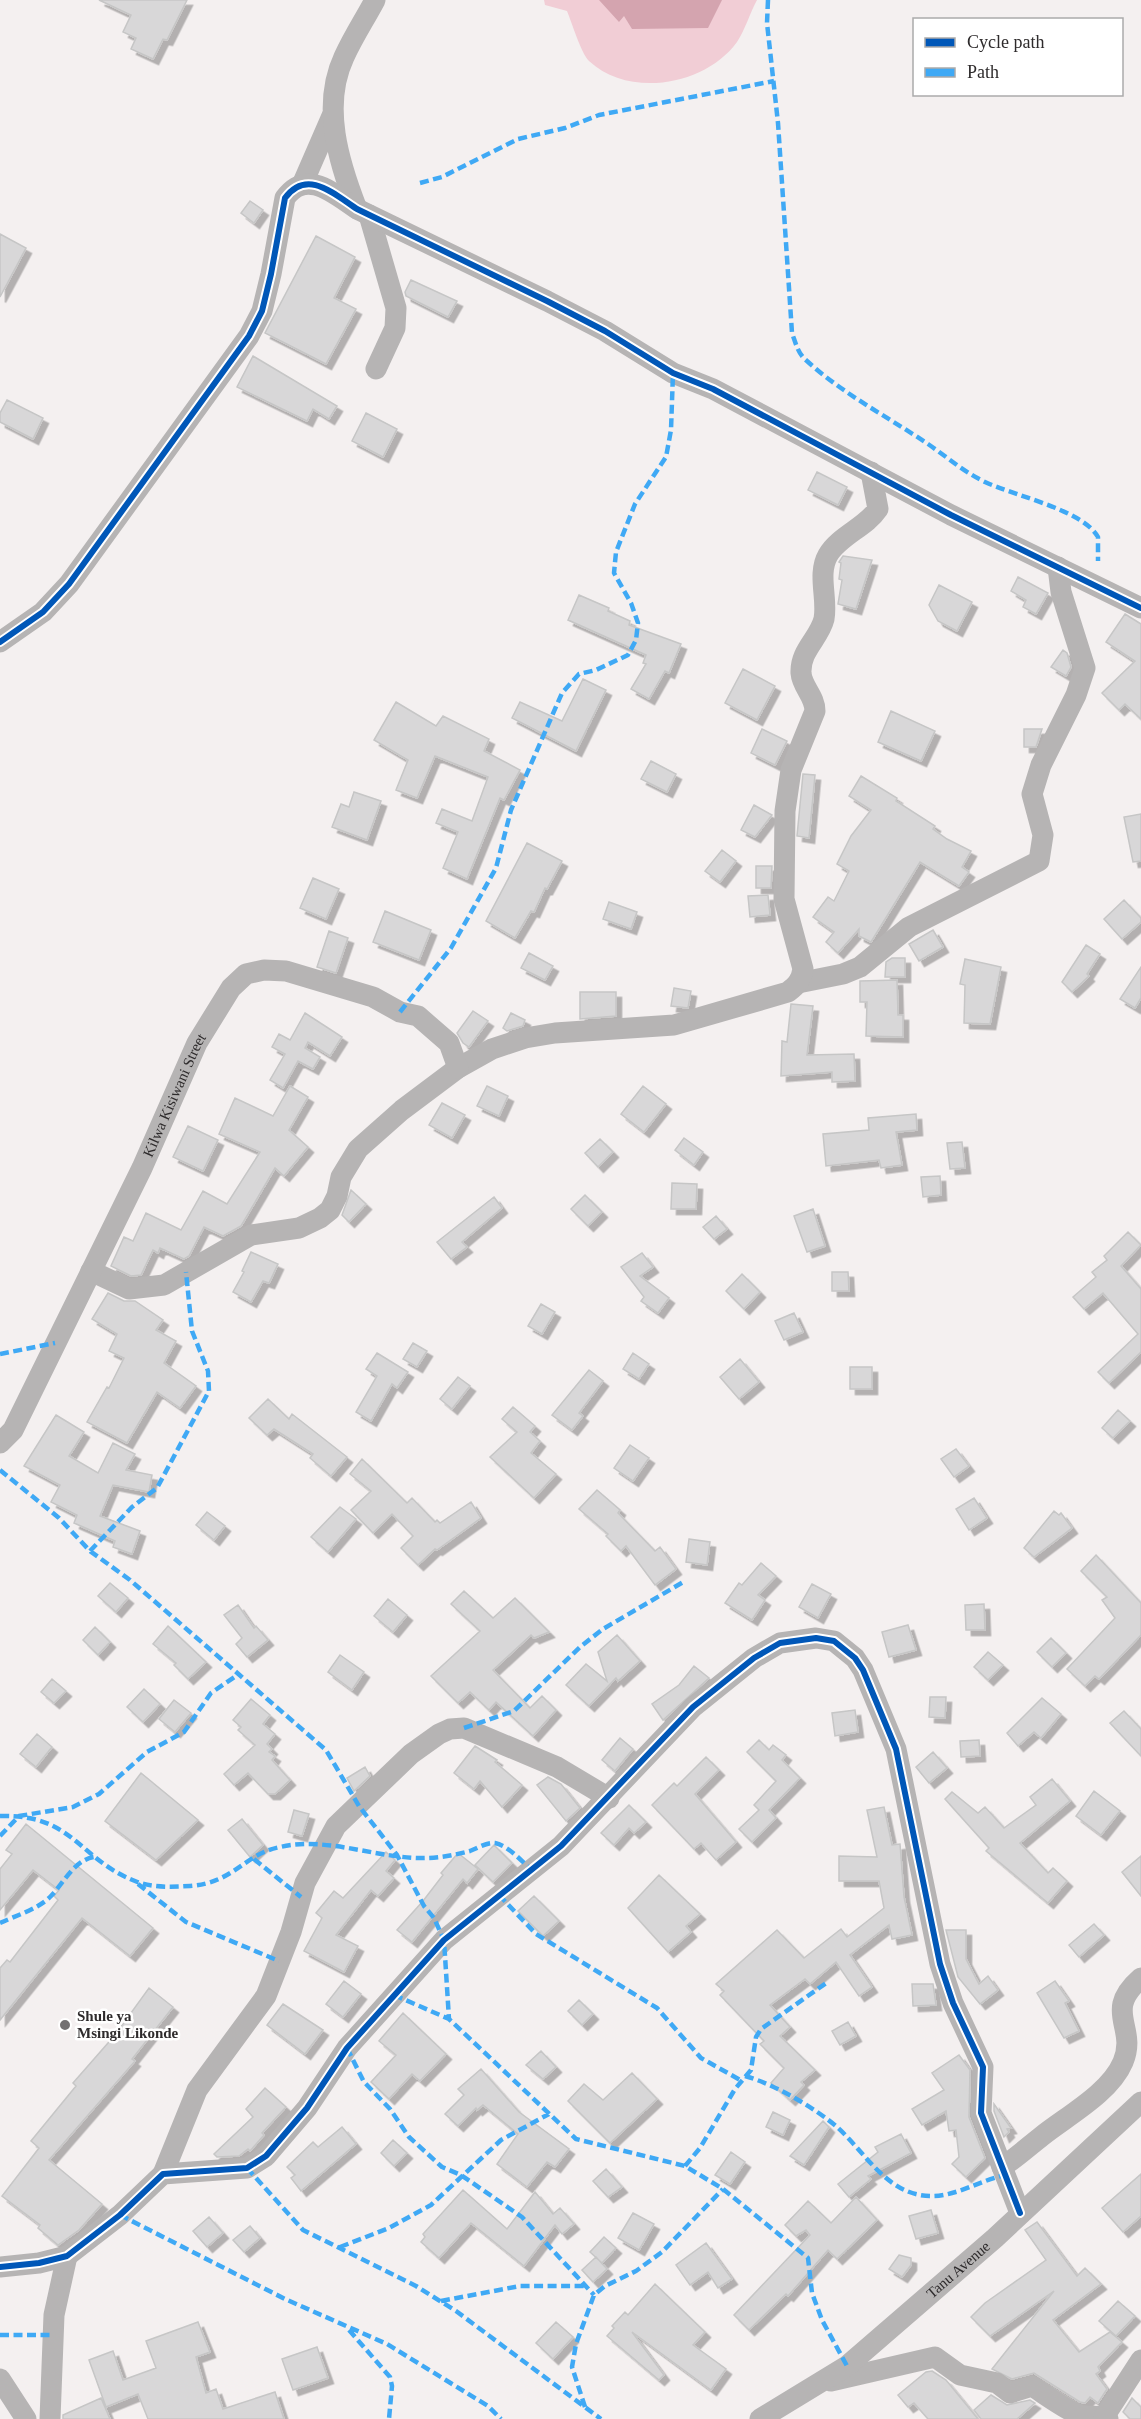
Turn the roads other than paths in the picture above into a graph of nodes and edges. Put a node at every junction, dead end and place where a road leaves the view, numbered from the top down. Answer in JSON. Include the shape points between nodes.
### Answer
{"nodes":[{"id":1,"x":375,"y":0,"type":"edge"},
{"id":2,"x":333,"y":112,"type":"junction"},
{"id":3,"x":303,"y":185,"type":"junction"},
{"id":4,"x":363,"y":212,"type":"junction"},
{"id":5,"x":376,"y":369,"type":"dead end"},
{"id":6,"x":872,"y":472,"type":"junction"},
{"id":7,"x":1058,"y":567,"type":"junction"},
{"id":8,"x":1141,"y":608,"type":"edge"},
{"id":9,"x":0,"y":642,"type":"edge"},
{"id":10,"x":798,"y":983,"type":"junction"},
{"id":11,"x":458,"y":1068,"type":"junction"},
{"id":12,"x":91,"y":1271,"type":"junction"},
{"id":13,"x":0,"y":1443,"type":"edge"},
{"id":14,"x":609,"y":1798,"type":"junction"},
{"id":15,"x":1141,"y":1978,"type":"edge"},
{"id":16,"x":1141,"y":2102,"type":"edge"},
{"id":17,"x":1002,"y":2167,"type":"junction"},
{"id":18,"x":163,"y":2174,"type":"junction"},
{"id":19,"x":1020,"y":2213,"type":"junction"},
{"id":20,"x":67,"y":2256,"type":"junction"},
{"id":21,"x":0,"y":2267,"type":"edge"},
{"id":22,"x":1141,"y":2360,"type":"edge"},
{"id":23,"x":0,"y":2379,"type":"edge"},
{"id":24,"x":819,"y":2383,"type":"junction"},
{"id":25,"x":1042,"y":2396,"type":"junction"},
{"id":26,"x":1106,"y":2418,"type":"edge"},
{"id":27,"x":26,"y":2419,"type":"edge"},
{"id":28,"x":50,"y":2419,"type":"edge"},
{"id":29,"x":760,"y":2419,"type":"edge"},
{"id":30,"x":1051,"y":2419,"type":"edge"}],
"edges":[{"from":1,"to":2,"type":"street","via":[[343,59]]},
{"from":2,"to":3,"type":"street"},
{"from":2,"to":4,"type":"street","via":[[341,169]]},
{"from":3,"to":4,"type":"street","via":[[320,185]]},
{"from":3,"to":9,"type":"street","via":[[290,191],[281,207],[278,244],[262,311],[249,336],[69,584],[43,612]]},
{"from":4,"to":5,"type":"street","via":[[396,308],[395,328]]},
{"from":4,"to":6,"type":"street","via":[[605,331],[673,373],[713,389]]},
{"from":6,"to":7,"type":"street"},
{"from":6,"to":10,"type":"street","via":[[878,509],[827,557],[825,616],[801,666],[804,683],[815,701],[791,770],[785,811],[784,899],[803,969]]},
{"from":7,"to":8,"type":"street"},
{"from":7,"to":10,"type":"street","via":[[1060,592],[1084,673],[1041,765],[1032,794],[1042,835],[1039,861],[909,927],[860,967]]},
{"from":10,"to":11,"type":"street","via":[[788,992],[674,1025],[525,1038],[492,1049]]},
{"from":11,"to":12,"type":"street","via":[[358,1149],[341,1177],[330,1210],[320,1218],[300,1228],[251,1235],[164,1285],[129,1289]]},
{"from":11,"to":12,"type":"street","name":"Kilwa Kisiwani Street","via":[[449,1043],[418,1016],[400,1012],[373,997],[286,971],[246,974],[231,988],[197,1043]]},
{"from":12,"to":13,"type":"street","name":"Kilwa Kisiwani Street","via":[[13,1430]]},
{"from":14,"to":17,"type":"street","via":[[693,1707],[754,1658],[780,1643],[798,1640],[834,1641],[845,1648],[863,1670],[896,1749],[940,1964],[953,2003],[983,2067],[981,2113]]},
{"from":14,"to":18,"type":"street","via":[[561,1846],[444,1940],[347,2048],[307,2108],[266,2157],[247,2168]]},
{"from":14,"to":18,"type":"street","via":[[557,1767],[464,1728],[439,1734],[411,1754],[336,1826],[323,1846],[266,1996],[197,2090]]},
{"from":15,"to":17,"type":"street","via":[[1126,1993],[1121,2008],[1126,2038],[1123,2063],[1089,2101]]},
{"from":16,"to":19,"type":"street","name":"Tanu Avenue"},
{"from":17,"to":19,"type":"street"},
{"from":18,"to":20,"type":"street","via":[[120,2215]]},
{"from":19,"to":24,"type":"street","name":"Tanu Avenue","via":[[847,2366]]},
{"from":20,"to":21,"type":"street"},
{"from":20,"to":28,"type":"street","via":[[54,2315]]},
{"from":22,"to":26,"type":"street"},
{"from":23,"to":27,"type":"street"},
{"from":24,"to":25,"type":"street","via":[[932,2357],[967,2379],[997,2383],[1010,2393],[1032,2386]]},
{"from":24,"to":29,"type":"street","name":"Tanu Avenue"},
{"from":25,"to":26,"type":"street","via":[[1057,2400],[1083,2417]]},
{"from":25,"to":30,"type":"street"}]}
